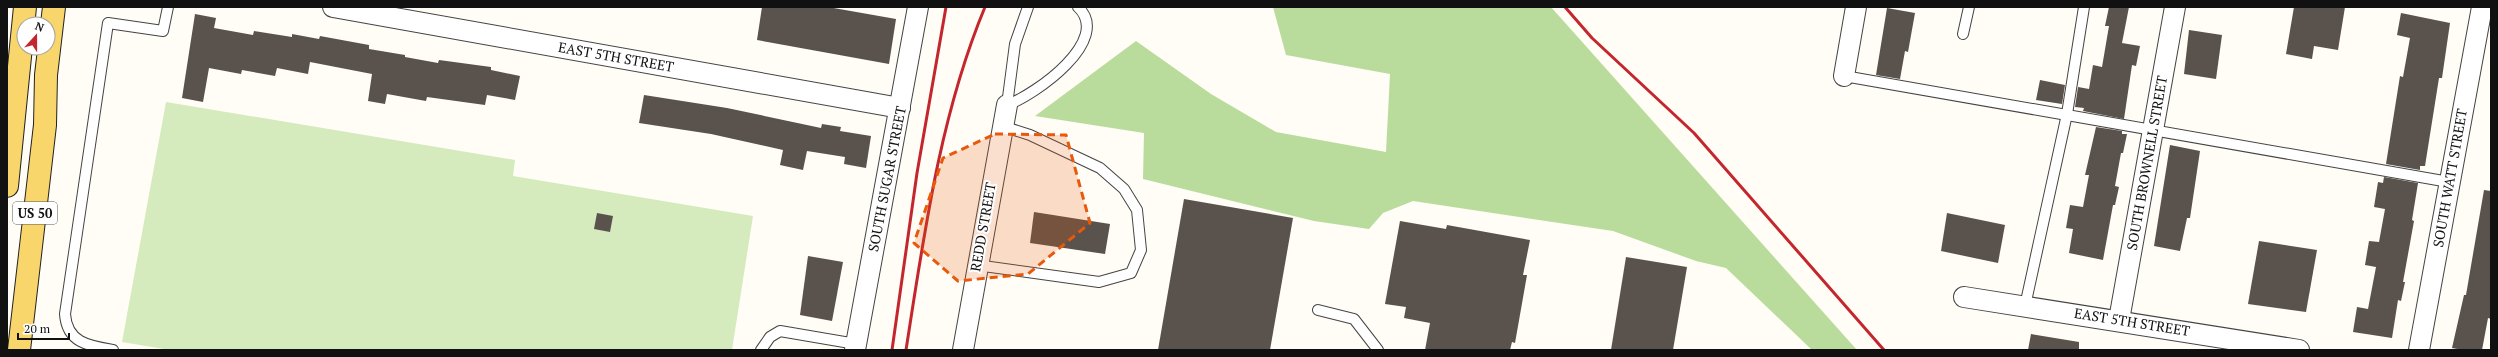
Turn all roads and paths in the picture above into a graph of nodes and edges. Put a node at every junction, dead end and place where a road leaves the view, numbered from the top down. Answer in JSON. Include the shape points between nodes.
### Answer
{"nodes":[{"id":1,"x":25,"y":7,"type":"edge"},
{"id":2,"x":54,"y":7,"type":"edge"},
{"id":3,"x":168,"y":7,"type":"edge"},
{"id":4,"x":333,"y":7,"type":"edge"},
{"id":5,"x":918,"y":7,"type":"edge"},
{"id":6,"x":1028,"y":7,"type":"edge"},
{"id":7,"x":1078,"y":7,"type":"edge"},
{"id":8,"x":1856,"y":7,"type":"edge"},
{"id":9,"x":1969,"y":7,"type":"edge"},
{"id":10,"x":2084,"y":7,"type":"edge"},
{"id":11,"x":2175,"y":7,"type":"edge"},
{"id":12,"x":2482,"y":7,"type":"edge"},
{"id":13,"x":2488,"y":7,"type":"edge"},
{"id":14,"x":2491,"y":11,"type":"edge"},
{"id":15,"x":1963,"y":34,"type":"dead end"},
{"id":16,"x":1844,"y":76,"type":"joint"},
{"id":17,"x":1007,"y":105,"type":"junction"},
{"id":18,"x":900,"y":108,"type":"junction"},
{"id":19,"x":2067,"y":114,"type":"junction"},
{"id":20,"x":1002,"y":126,"type":"junction"},
{"id":21,"x":2153,"y":129,"type":"junction"},
{"id":22,"x":2449,"y":182,"type":"junction"},
{"id":23,"x":7,"y":186,"type":"edge"},
{"id":24,"x":976,"y":265,"type":"junction"},
{"id":25,"x":1964,"y":297,"type":"dead end"},
{"id":26,"x":2025,"y":306,"type":"junction"},
{"id":27,"x":1318,"y":310,"type":"dead end"},
{"id":28,"x":2119,"y":320,"type":"junction"},
{"id":29,"x":855,"y":347,"type":"edge"},
{"id":30,"x":19,"y":350,"type":"edge"},
{"id":31,"x":113,"y":350,"type":"edge"},
{"id":32,"x":761,"y":350,"type":"edge"},
{"id":33,"x":962,"y":350,"type":"edge"},
{"id":34,"x":1378,"y":350,"type":"edge"},
{"id":35,"x":2299,"y":350,"type":"edge"},
{"id":36,"x":2419,"y":350,"type":"edge"}],
"edges":[{"from":1,"to":23,"type":"main road","number":"US 50"},
{"from":2,"to":30,"type":"main road","number":"US 50","via":[[46,75],[44,125]]},
{"from":3,"to":31,"type":"lane","via":[[163,31],[108,23],[65,314],[66,326],[81,342]]},
{"from":4,"to":18,"type":"street","name":"EAST 5TH STREET"},
{"from":5,"to":18,"type":"street","name":"SOUTH SUGAR STREET"},
{"from":6,"to":17,"type":"lane","via":[[1015,44]]},
{"from":7,"to":17,"type":"lane","via":[[1088,24],[1085,41],[1055,74],[1017,102]]},
{"from":8,"to":16,"type":"street"},
{"from":9,"to":15,"type":"lane"},
{"from":10,"to":19,"type":"lane"},
{"from":11,"to":21,"type":"street","name":"SOUTH BROWNELL STREET"},
{"from":12,"to":22,"type":"street","name":"SOUTH WATT STREET"},
{"from":13,"to":14,"type":"street"},
{"from":16,"to":19,"type":"lane"},
{"from":17,"to":20,"type":"street","name":"REDD STREET"},
{"from":18,"to":29,"type":"street","name":"SOUTH SUGAR STREET"},
{"from":19,"to":21,"type":"lane"},
{"from":19,"to":26,"type":"lane"},
{"from":20,"to":24,"type":"street","name":"REDD STREET"},
{"from":20,"to":24,"type":"lane","via":[[1030,135],[1100,168],[1124,189],[1137,210],[1141,250],[1131,273],[1099,282]]},
{"from":21,"to":22,"type":"lane"},
{"from":21,"to":28,"type":"street","name":"SOUTH BROWNELL STREET"},
{"from":22,"to":36,"type":"street","name":"SOUTH WATT STREET"},
{"from":24,"to":33,"type":"street","name":"REDD STREET"},
{"from":25,"to":26,"type":"street","name":"EAST 5TH STREET"},
{"from":26,"to":28,"type":"street","name":"EAST 5TH STREET"},
{"from":27,"to":34,"type":"lane","via":[[1354,319]]},
{"from":28,"to":35,"type":"street","name":"EAST 5TH STREET"},
{"from":29,"to":32,"type":"lane","via":[[780,331],[770,337]]}]}
